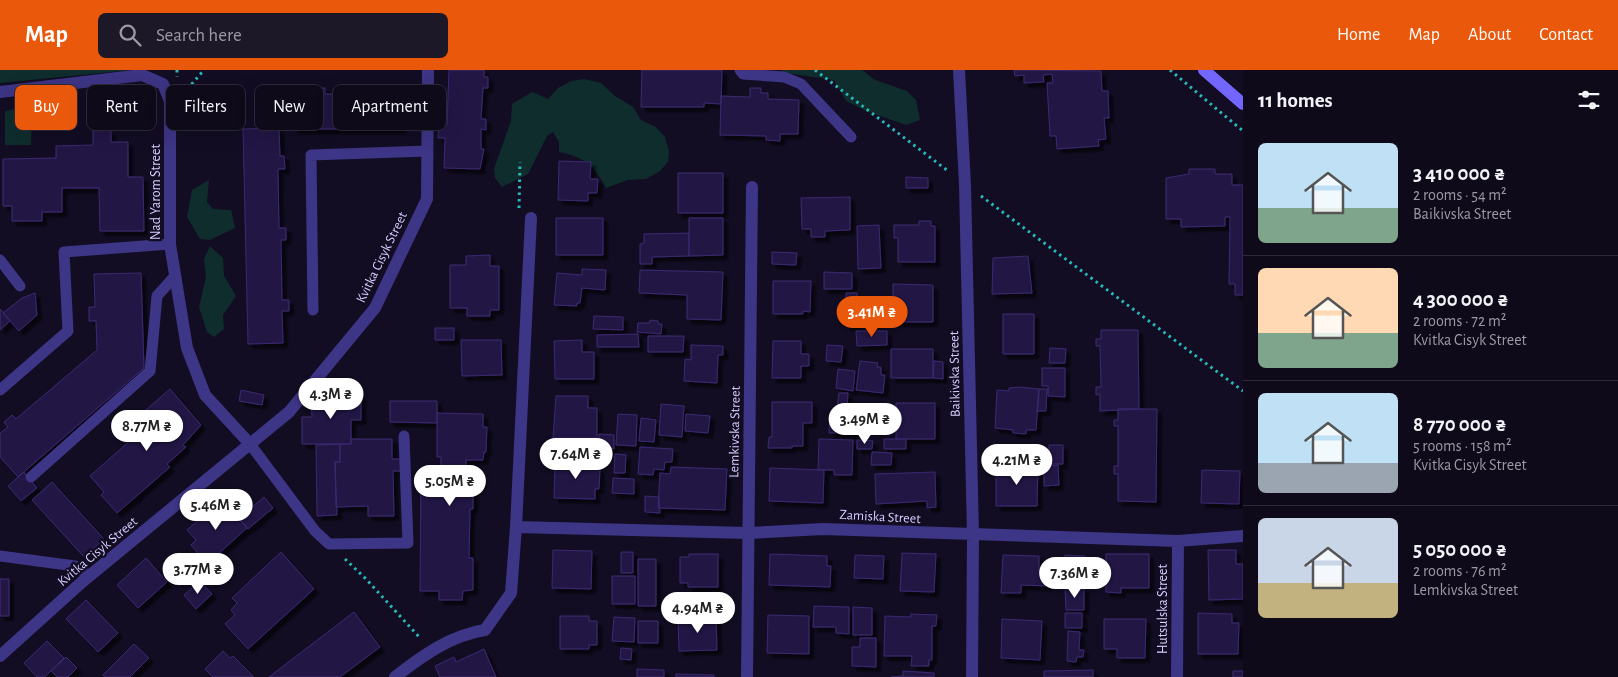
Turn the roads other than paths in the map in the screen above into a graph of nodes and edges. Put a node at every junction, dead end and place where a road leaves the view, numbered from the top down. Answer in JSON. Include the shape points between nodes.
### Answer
{"nodes":[{"id":1,"x":428,"y":70,"type":"edge"},
{"id":2,"x":740,"y":70,"type":"edge"},
{"id":3,"x":959,"y":70,"type":"edge"},
{"id":4,"x":1204,"y":70,"type":"edge"},
{"id":5,"x":0,"y":92,"type":"edge"},
{"id":6,"x":1243,"y":104,"type":"edge"},
{"id":7,"x":852,"y":136,"type":"dead end"},
{"id":8,"x":427,"y":151,"type":"junction"},
{"id":9,"x":752,"y":187,"type":"dead end"},
{"id":10,"x":531,"y":218,"type":"road end"},
{"id":11,"x":170,"y":244,"type":"junction"},
{"id":12,"x":0,"y":260,"type":"edge"},
{"id":13,"x":175,"y":276,"type":"junction"},
{"id":14,"x":20,"y":286,"type":"dead end"},
{"id":15,"x":313,"y":310,"type":"dead end"},
{"id":16,"x":0,"y":390,"type":"edge"},
{"id":17,"x":404,"y":436,"type":"dead end"},
{"id":18,"x":250,"y":444,"type":"junction"},
{"id":19,"x":31,"y":477,"type":"dead end"},
{"id":20,"x":516,"y":527,"type":"junction"},
{"id":21,"x":748,"y":533,"type":"junction"},
{"id":22,"x":972,"y":535,"type":"junction"},
{"id":23,"x":1243,"y":536,"type":"edge"},
{"id":24,"x":1178,"y":541,"type":"junction"},
{"id":25,"x":0,"y":556,"type":"edge"},
{"id":26,"x":89,"y":576,"type":"junction"},
{"id":27,"x":0,"y":656,"type":"edge"},
{"id":28,"x":395,"y":677,"type":"edge"},
{"id":29,"x":747,"y":677,"type":"edge"},
{"id":30,"x":972,"y":677,"type":"edge"},
{"id":31,"x":1177,"y":677,"type":"edge"}],
"edges":[{"from":1,"to":8,"type":"street","name":"Kvitka Cisyk Street"},
{"from":2,"to":7,"type":"lane","via":[[743,74],[784,76],[801,84]]},
{"from":3,"to":22,"type":"street","name":"Baikivska Street","via":[[966,185]]},
{"from":4,"to":6,"type":"main road"},
{"from":5,"to":11,"type":"street","name":"Nad Yarom Street","via":[[142,75],[163,84],[170,101]]},
{"from":8,"to":15,"type":"lane","via":[[311,155]]},
{"from":8,"to":18,"type":"street","name":"Kvitka Cisyk Street","via":[[426,198],[375,308],[289,412]]},
{"from":9,"to":21,"type":"street","name":"Lemkivska Street"},
{"from":10,"to":20,"type":"street"},
{"from":11,"to":13,"type":"street","name":"Nad Yarom Street"},
{"from":11,"to":16,"type":"lane","via":[[64,252],[68,331]]},
{"from":12,"to":14,"type":"lane"},
{"from":13,"to":18,"type":"street","name":"Nad Yarom Street","via":[[187,348],[205,395]]},
{"from":13,"to":19,"type":"lane","via":[[157,296],[150,371]]},
{"from":17,"to":18,"type":"lane","via":[[408,542],[329,544],[315,531]]},
{"from":18,"to":26,"type":"street","name":"Kvitka Cisyk Street"},
{"from":20,"to":21,"type":"street","name":"Zamiska Street"},
{"from":20,"to":28,"type":"street","via":[[511,593],[485,630],[470,633],[432,651]]},
{"from":21,"to":22,"type":"street","name":"Zamiska Street","via":[[824,529]]},
{"from":21,"to":29,"type":"street","name":"Lemkivska Street"},
{"from":22,"to":24,"type":"street","name":"Zamiska Street"},
{"from":22,"to":30,"type":"street","name":"Baikivska Street"},
{"from":23,"to":24,"type":"street","name":"Zamiska Street"},
{"from":24,"to":31,"type":"street","name":"Hutsulska Street"},
{"from":25,"to":26,"type":"lane","via":[[76,566]]},
{"from":26,"to":27,"type":"street","name":"Kvitka Cisyk Street"}]}
